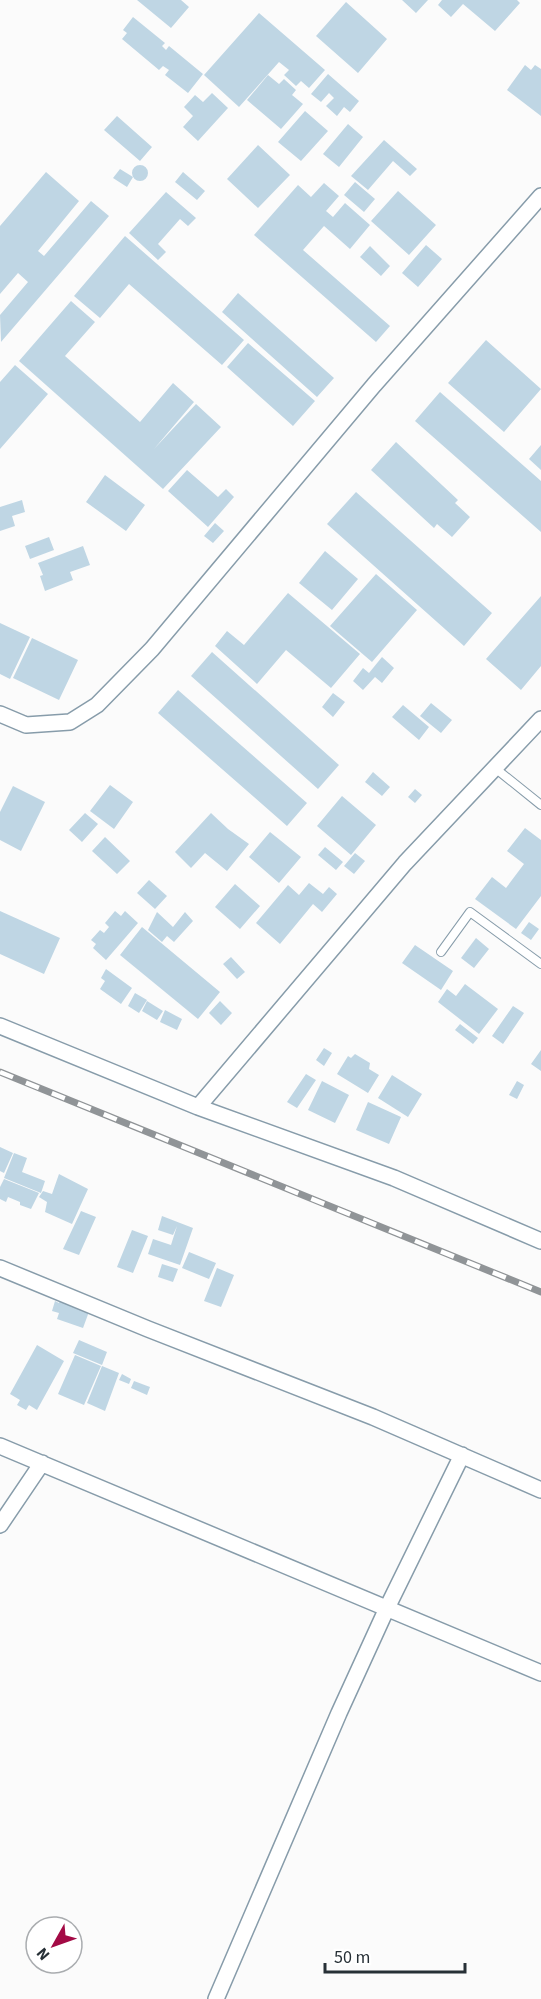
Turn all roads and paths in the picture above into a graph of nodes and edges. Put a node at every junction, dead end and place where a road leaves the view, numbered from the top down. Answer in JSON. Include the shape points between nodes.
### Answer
{"nodes":[{"id":1,"x":541,"y":196,"type":"edge"},
{"id":2,"x":0,"y":714,"type":"edge"},
{"id":3,"x":541,"y":719,"type":"edge"},
{"id":4,"x":495,"y":768,"type":"junction"},
{"id":5,"x":541,"y":805,"type":"edge"},
{"id":6,"x":441,"y":952,"type":"dead end"},
{"id":7,"x":541,"y":964,"type":"edge"},
{"id":8,"x":0,"y":1026,"type":"edge"},
{"id":9,"x":198,"y":1107,"type":"junction"},
{"id":10,"x":541,"y":1241,"type":"edge"},
{"id":11,"x":0,"y":1268,"type":"edge"},
{"id":12,"x":0,"y":1446,"type":"edge"},
{"id":13,"x":462,"y":1455,"type":"junction"},
{"id":14,"x":42,"y":1462,"type":"junction"},
{"id":15,"x":541,"y":1490,"type":"edge"},
{"id":16,"x":0,"y":1525,"type":"edge"},
{"id":17,"x":387,"y":1608,"type":"junction"},
{"id":18,"x":541,"y":1673,"type":"edge"},
{"id":19,"x":216,"y":1999,"type":"edge"}],
"edges":[{"from":1,"to":2,"type":"street","via":[[374,385],[152,649],[97,705],[70,722],[26,725]]},
{"from":3,"to":4,"type":"street"},
{"from":4,"to":5,"type":"lane"},
{"from":4,"to":9,"type":"street","via":[[405,863]]},
{"from":6,"to":7,"type":"lane","via":[[470,912]]},
{"from":8,"to":9,"type":"street"},
{"from":9,"to":10,"type":"street","via":[[394,1178]]},
{"from":11,"to":13,"type":"street"},
{"from":12,"to":14,"type":"street"},
{"from":13,"to":15,"type":"street"},
{"from":13,"to":17,"type":"street"},
{"from":14,"to":16,"type":"street"},
{"from":14,"to":17,"type":"street"},
{"from":17,"to":18,"type":"street"},
{"from":17,"to":19,"type":"street"}]}
